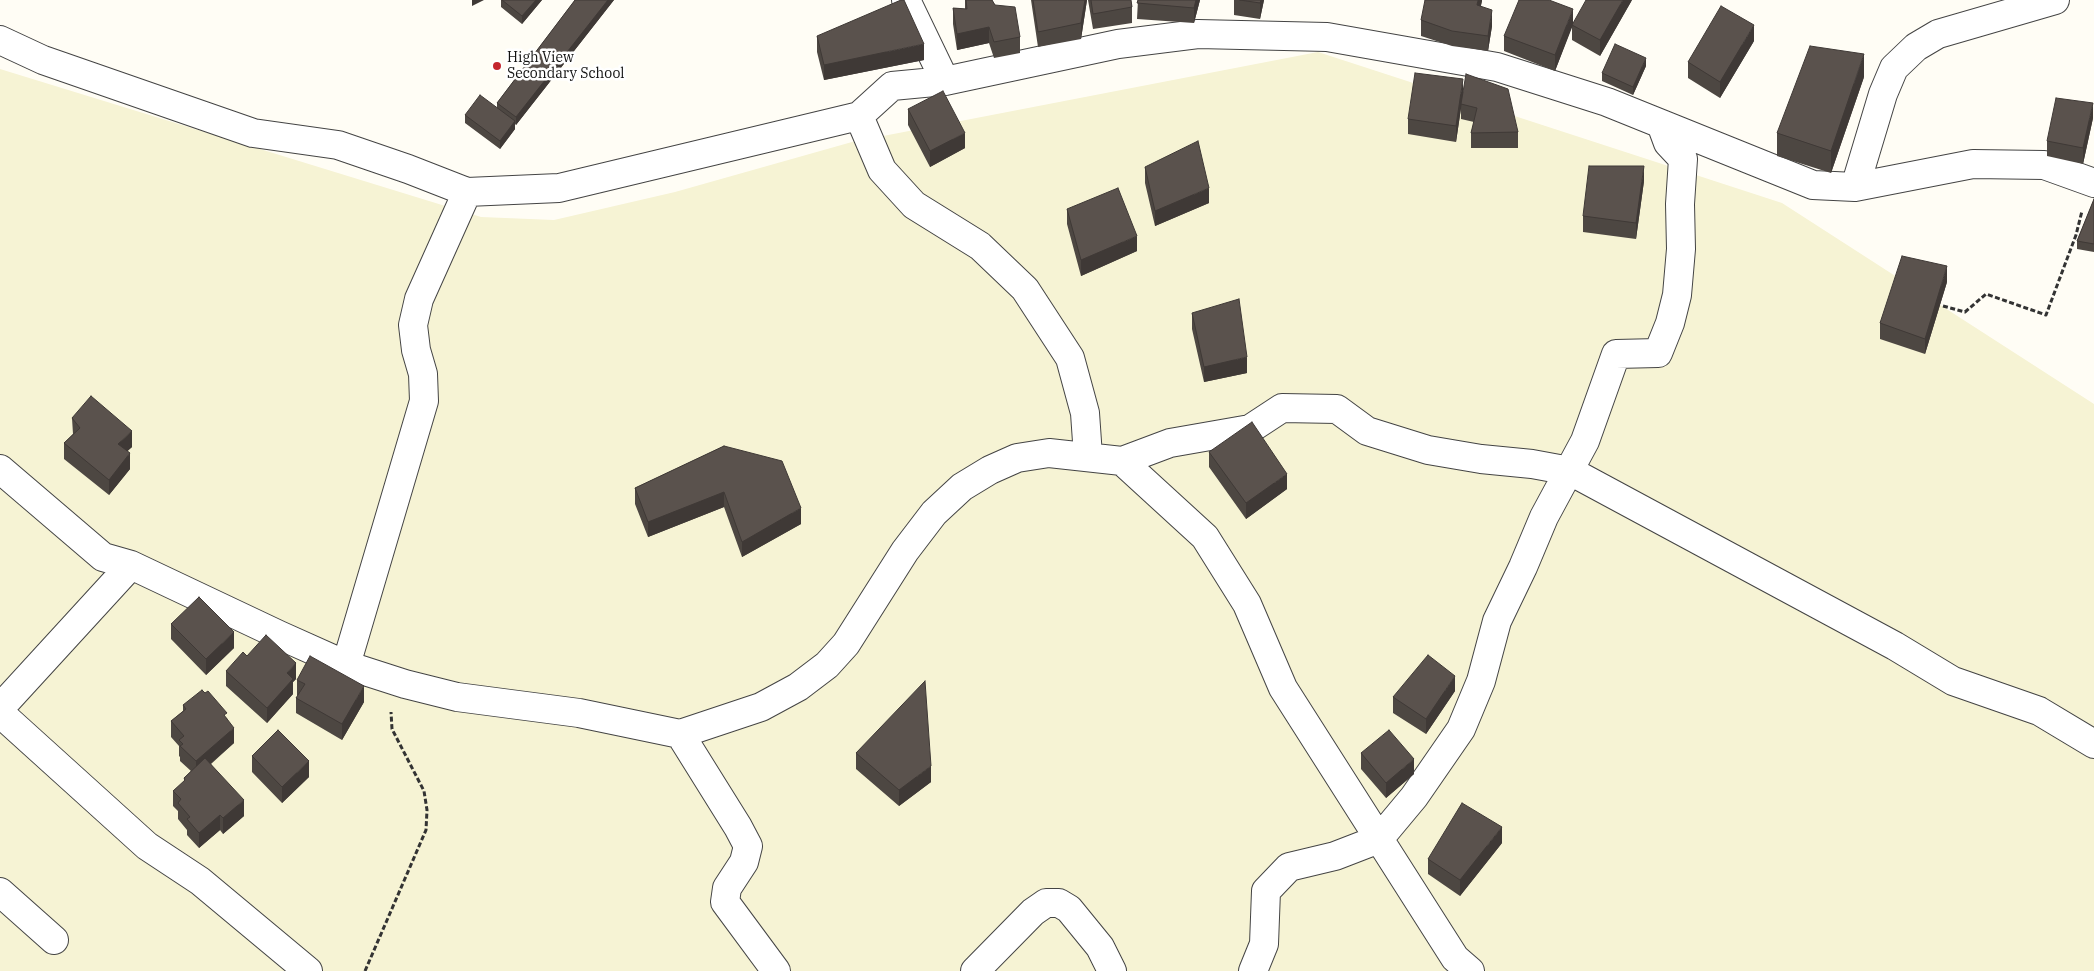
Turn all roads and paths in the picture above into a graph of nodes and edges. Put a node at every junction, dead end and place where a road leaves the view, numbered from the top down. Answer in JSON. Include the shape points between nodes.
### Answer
{"nodes":[{"id":1,"x":906,"y":0,"type":"edge"},
{"id":2,"x":2055,"y":0,"type":"edge"},
{"id":3,"x":0,"y":40,"type":"edge"},
{"id":4,"x":945,"y":81,"type":"junction"},
{"id":5,"x":859,"y":116,"type":"junction"},
{"id":6,"x":1661,"y":124,"type":"junction"},
{"id":7,"x":2092,"y":183,"type":"edge"},
{"id":8,"x":1855,"y":187,"type":"junction"},
{"id":9,"x":467,"y":192,"type":"junction"},
{"id":10,"x":1943,"y":306,"type":"dead end"},
{"id":11,"x":1088,"y":456,"type":"junction"},
{"id":12,"x":1122,"y":461,"type":"junction"},
{"id":13,"x":0,"y":469,"type":"edge"},
{"id":14,"x":1570,"y":471,"type":"junction"},
{"id":15,"x":131,"y":565,"type":"junction"},
{"id":16,"x":346,"y":665,"type":"junction"},
{"id":17,"x":405,"y":684,"type":"junction"},
{"id":18,"x":0,"y":708,"type":"edge"},
{"id":19,"x":0,"y":713,"type":"edge"},
{"id":20,"x":680,"y":734,"type":"junction"},
{"id":21,"x":2094,"y":744,"type":"edge"},
{"id":22,"x":1379,"y":839,"type":"junction"},
{"id":23,"x":0,"y":892,"type":"edge"},
{"id":24,"x":54,"y":940,"type":"dead end"},
{"id":25,"x":308,"y":971,"type":"edge"},
{"id":26,"x":365,"y":971,"type":"edge"},
{"id":27,"x":776,"y":971,"type":"edge"},
{"id":28,"x":975,"y":971,"type":"edge"},
{"id":29,"x":1112,"y":971,"type":"edge"},
{"id":30,"x":1253,"y":971,"type":"edge"},
{"id":31,"x":1470,"y":971,"type":"edge"}],
"edges":[{"from":1,"to":4,"type":"street"},
{"from":2,"to":8,"type":"street","via":[[1938,34],[1916,47],[1894,68]]},
{"from":3,"to":9,"type":"street","via":[[43,60],[253,133],[338,145]]},
{"from":4,"to":5,"type":"street","via":[[892,86]]},
{"from":4,"to":6,"type":"street","via":[[1118,44],[1198,34],[1326,37],[1497,67],[1607,102]]},
{"from":5,"to":9,"type":"street","via":[[559,188]]},
{"from":5,"to":11,"type":"street","via":[[882,170],[914,205],[980,246],[1025,289],[1070,358],[1085,413]]},
{"from":6,"to":8,"type":"street","via":[[1813,185]]},
{"from":6,"to":14,"type":"street","via":[[1668,143],[1683,159],[1681,249],[1677,295],[1670,323],[1658,353],[1616,354],[1585,441]]},
{"from":7,"to":8,"type":"street","via":[[2044,165],[1973,164]]},
{"from":7,"to":10,"type":"path","via":[[2046,315],[1986,294],[1965,312]]},
{"from":9,"to":16,"type":"street","via":[[419,299],[413,325],[424,401]]},
{"from":11,"to":12,"type":"street"},
{"from":11,"to":20,"type":"street","via":[[1048,453],[1017,458],[962,487],[934,513],[905,551],[846,644],[827,665],[798,687],[761,707]]},
{"from":12,"to":14,"type":"street","via":[[1170,443],[1250,429],[1282,408],[1337,409],[1367,431],[1428,450]]},
{"from":12,"to":22,"type":"street","via":[[1206,537],[1247,604],[1283,688]]},
{"from":13,"to":15,"type":"street","via":[[103,557]]},
{"from":14,"to":21,"type":"street","via":[[1895,646],[1953,681],[2039,711]]},
{"from":14,"to":22,"type":"street","via":[[1544,517],[1497,621],[1481,681],[1462,729],[1414,797]]},
{"from":15,"to":16,"type":"street"},
{"from":15,"to":18,"type":"street"},
{"from":16,"to":17,"type":"street"},
{"from":17,"to":20,"type":"street","via":[[457,697],[578,714]]},
{"from":17,"to":26,"type":"path","via":[[390,714],[392,730],[424,791],[426,830]]},
{"from":19,"to":25,"type":"street","via":[[147,846],[200,881]]},
{"from":20,"to":27,"type":"street","via":[[748,846],[744,862],[727,888],[725,902]]},
{"from":22,"to":30,"type":"street","via":[[1335,856],[1289,867],[1266,891],[1264,944]]},
{"from":22,"to":31,"type":"street","via":[[1455,958]]},
{"from":23,"to":24,"type":"street"},
{"from":28,"to":29,"type":"street","via":[[1033,912],[1046,903],[1059,903],[1069,909],[1100,947]]}]}
